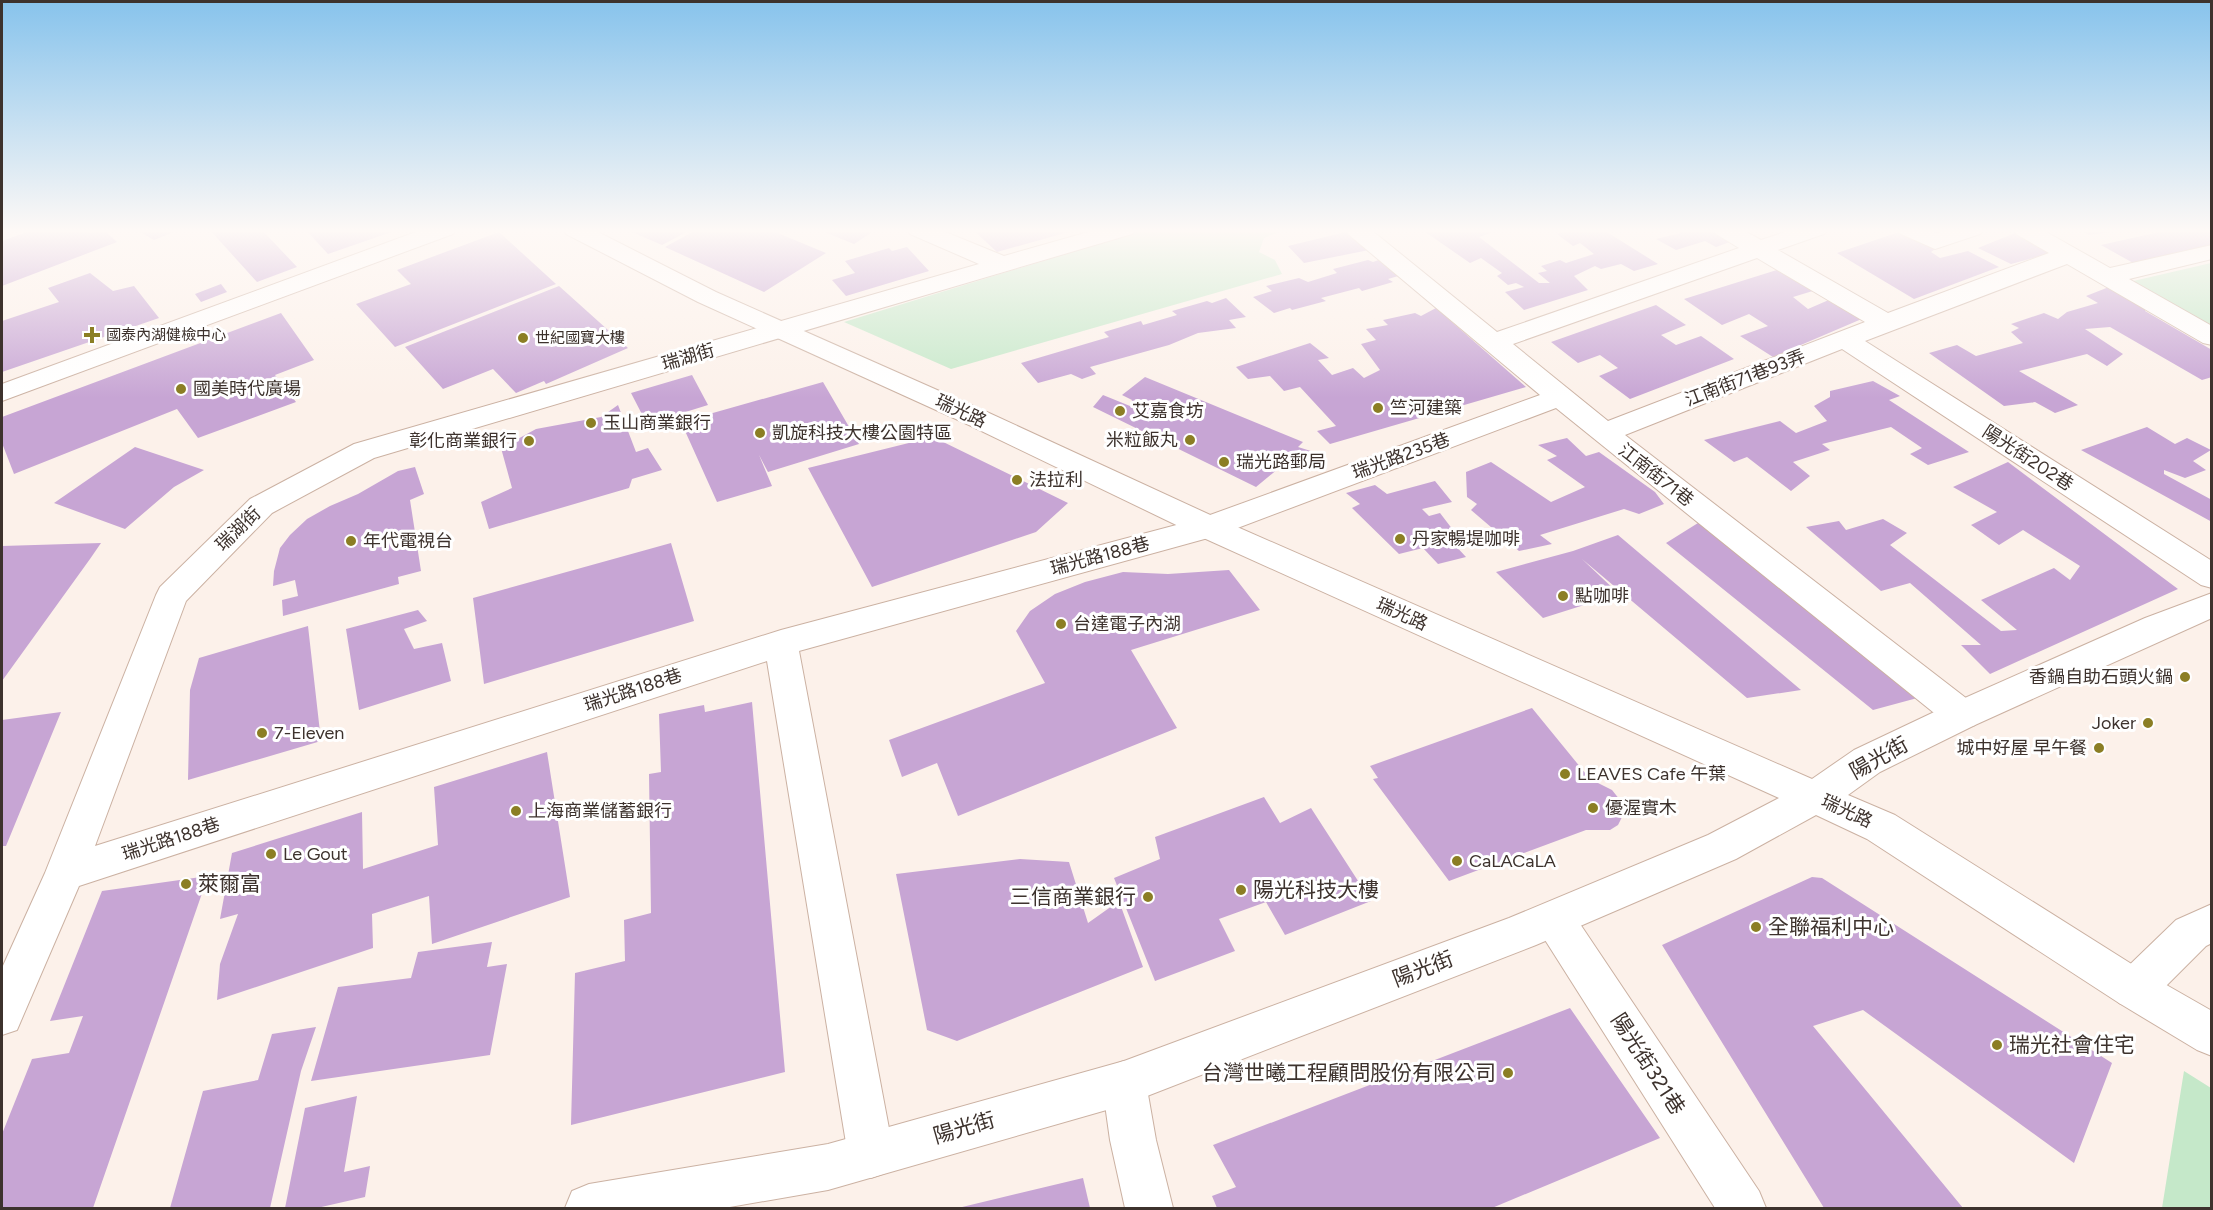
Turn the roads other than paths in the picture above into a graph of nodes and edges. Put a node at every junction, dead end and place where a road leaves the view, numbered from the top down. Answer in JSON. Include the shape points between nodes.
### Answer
{"nodes":[{"id":1,"x":292,"y":285,"type":"edge"},
{"id":2,"x":684,"y":285,"type":"edge"},
{"id":3,"x":933,"y":285,"type":"edge"},
{"id":4,"x":1425,"y":285,"type":"edge"},
{"id":5,"x":1652,"y":285,"type":"edge"},
{"id":6,"x":1821,"y":285,"type":"edge"},
{"id":7,"x":1986,"y":285,"type":"edge"},
{"id":8,"x":2120,"y":285,"type":"edge"},
{"id":9,"x":1886,"y":323,"type":"junction"},
{"id":10,"x":781,"y":330,"type":"junction"},
{"id":11,"x":2211,"y":337,"type":"edge"},
{"id":12,"x":1844,"y":339,"type":"junction"},
{"id":13,"x":1494,"y":342,"type":"junction"},
{"id":14,"x":2,"y":393,"type":"edge"},
{"id":15,"x":1560,"y":397,"type":"junction"},
{"id":16,"x":1604,"y":433,"type":"junction"},
{"id":17,"x":1208,"y":527,"type":"junction"},
{"id":18,"x":2211,"y":577,"type":"edge"},
{"id":19,"x":2211,"y":605,"type":"edge"},
{"id":20,"x":782,"y":643,"type":"junction"},
{"id":21,"x":1962,"y":716,"type":"junction"},
{"id":22,"x":1816,"y":797,"type":"junction"},
{"id":23,"x":65,"y":873,"type":"junction"},
{"id":24,"x":1554,"y":919,"type":"junction"},
{"id":25,"x":2211,"y":922,"type":"edge"},
{"id":26,"x":2134,"y":989,"type":"junction"},
{"id":27,"x":2,"y":1015,"type":"edge"},
{"id":28,"x":2211,"y":1035,"type":"edge"},
{"id":29,"x":1124,"y":1083,"type":"junction"},
{"id":30,"x":871,"y":1155,"type":"junction"},
{"id":31,"x":589,"y":1209,"type":"edge"},
{"id":32,"x":1149,"y":1209,"type":"edge"},
{"id":33,"x":1742,"y":1209,"type":"edge"}],
"edges":[{"from":1,"to":14,"type":"street"},
{"from":2,"to":10,"type":"street","name":"瑞光路"},
{"from":3,"to":10,"type":"street","name":"瑞湖街"},
{"from":4,"to":13,"type":"street","name":"江南街71巷"},
{"from":5,"to":13,"type":"street"},
{"from":6,"to":9,"type":"street"},
{"from":7,"to":9,"type":"street","name":"江南街71巷93弄"},
{"from":8,"to":11,"type":"street"},
{"from":9,"to":12,"type":"street","name":"江南街71巷93弄"},
{"from":10,"to":17,"type":"street","name":"瑞光路"},
{"from":10,"to":23,"type":"street","name":"瑞湖街","via":[[364,451],[261,506],[171,595]]},
{"from":12,"to":16,"type":"street","name":"江南街71巷93弄"},
{"from":12,"to":18,"type":"street","name":"陽光街202巷"},
{"from":13,"to":15,"type":"street","name":"江南街71巷"},
{"from":15,"to":16,"type":"street","name":"江南街71巷"},
{"from":15,"to":17,"type":"street","name":"瑞光路235巷"},
{"from":16,"to":21,"type":"street","name":"江南街71巷"},
{"from":17,"to":20,"type":"street","name":"瑞光路188巷"},
{"from":17,"to":22,"type":"street","name":"瑞光路"},
{"from":19,"to":21,"type":"street","name":"陽光街"},
{"from":20,"to":23,"type":"street","name":"瑞光路188巷"},
{"from":20,"to":30,"type":"street"},
{"from":21,"to":22,"type":"street","name":"陽光街","via":[[1868,761]]},
{"from":22,"to":24,"type":"street","name":"陽光街","via":[[1722,847]]},
{"from":22,"to":26,"type":"street","name":"瑞光路","via":[[1881,827]]},
{"from":23,"to":27,"type":"street","name":"瑞湖街"},
{"from":24,"to":29,"type":"street","name":"陽光街"},
{"from":24,"to":33,"type":"street","name":"陽光街321巷"},
{"from":25,"to":26,"type":"street","via":[[2191,933]]},
{"from":26,"to":28,"type":"street","name":"瑞光路"},
{"from":29,"to":30,"type":"street","name":"陽光街"},
{"from":29,"to":32,"type":"street"},
{"from":30,"to":31,"type":"street","name":"陽光街","via":[[828,1167]]}]}
